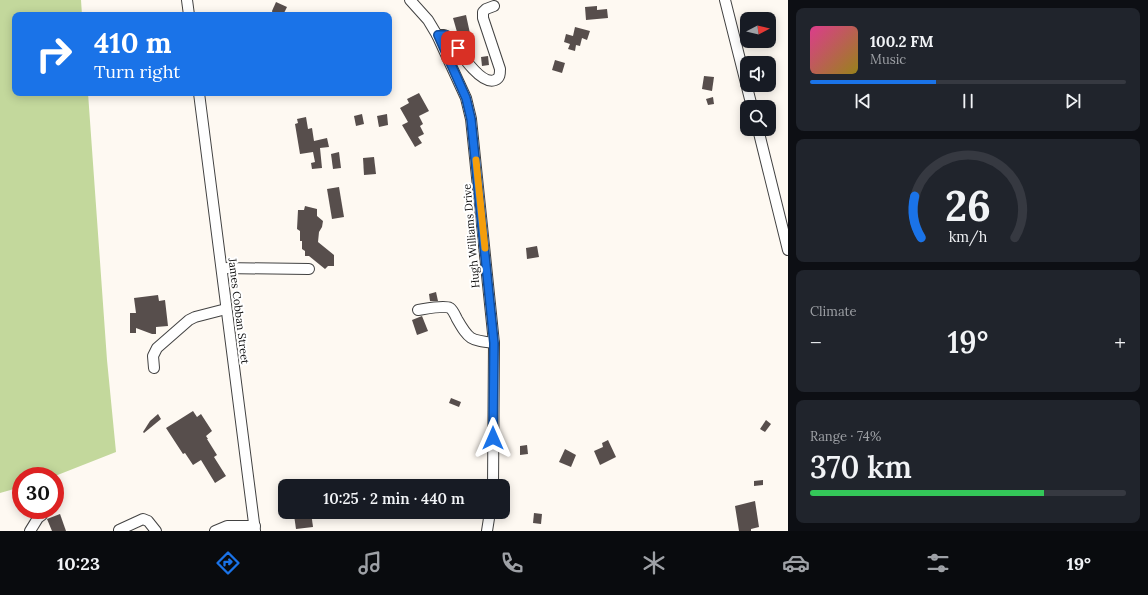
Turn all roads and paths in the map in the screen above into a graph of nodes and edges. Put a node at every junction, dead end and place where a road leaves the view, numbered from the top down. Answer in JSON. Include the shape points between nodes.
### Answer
{"nodes":[{"id":1,"x":187,"y":0,"type":"edge"},
{"id":2,"x":410,"y":0,"type":"edge"},
{"id":3,"x":725,"y":0,"type":"edge"},
{"id":4,"x":494,"y":6,"type":"dead end"},
{"id":5,"x":189,"y":12,"type":"edge"},
{"id":6,"x":438,"y":35,"type":"junction"},
{"id":7,"x":199,"y":96,"type":"edge"},
{"id":8,"x":750,"y":100,"type":"edge"},
{"id":9,"x":760,"y":136,"type":"edge"},
{"id":10,"x":788,"y":250,"type":"edge"},
{"id":11,"x":222,"y":268,"type":"junction"},
{"id":12,"x":309,"y":269,"type":"dead end"},
{"id":13,"x":226,"y":309,"type":"junction"},
{"id":14,"x":418,"y":310,"type":"dead end"},
{"id":15,"x":494,"y":343,"type":"junction"},
{"id":16,"x":154,"y":368,"type":"dead end"},
{"id":17,"x":493,"y":479,"type":"edge"},
{"id":18,"x":37,"y":519,"type":"edge"},
{"id":19,"x":489,"y":519,"type":"edge"},
{"id":20,"x":255,"y":529,"type":"edge"},
{"id":21,"x":119,"y":530,"type":"dead end"},
{"id":22,"x":30,"y":531,"type":"edge"},
{"id":23,"x":156,"y":531,"type":"edge"},
{"id":24,"x":215,"y":531,"type":"edge"},
{"id":25,"x":487,"y":531,"type":"edge"}],
"edges":[{"from":1,"to":5,"type":"street"},
{"from":2,"to":6,"type":"street","name":"Hugh Williams Drive"},
{"from":3,"to":8,"type":"street"},
{"from":4,"to":6,"type":"street","via":[[486,9],[483,18],[500,69],[500,74],[495,80],[488,81],[475,72],[449,37]]},
{"from":6,"to":15,"type":"street","name":"Hugh Williams Drive","via":[[466,98],[471,119]]},
{"from":7,"to":11,"type":"street","name":"James Cobban Street"},
{"from":9,"to":10,"type":"street"},
{"from":11,"to":12,"type":"street"},
{"from":11,"to":13,"type":"street","name":"James Cobban Street"},
{"from":13,"to":16,"type":"street","via":[[189,320],[157,348],[153,356]]},
{"from":13,"to":20,"type":"street","name":"James Cobban Street"},
{"from":14,"to":15,"type":"street","via":[[449,308],[471,339]]},
{"from":15,"to":17,"type":"street","name":"Hugh Williams Drive"},
{"from":18,"to":22,"type":"street"},
{"from":19,"to":25,"type":"street"},
{"from":20,"to":24,"type":"street","via":[[227,526]]},
{"from":21,"to":23,"type":"street","via":[[143,519]]}]}
